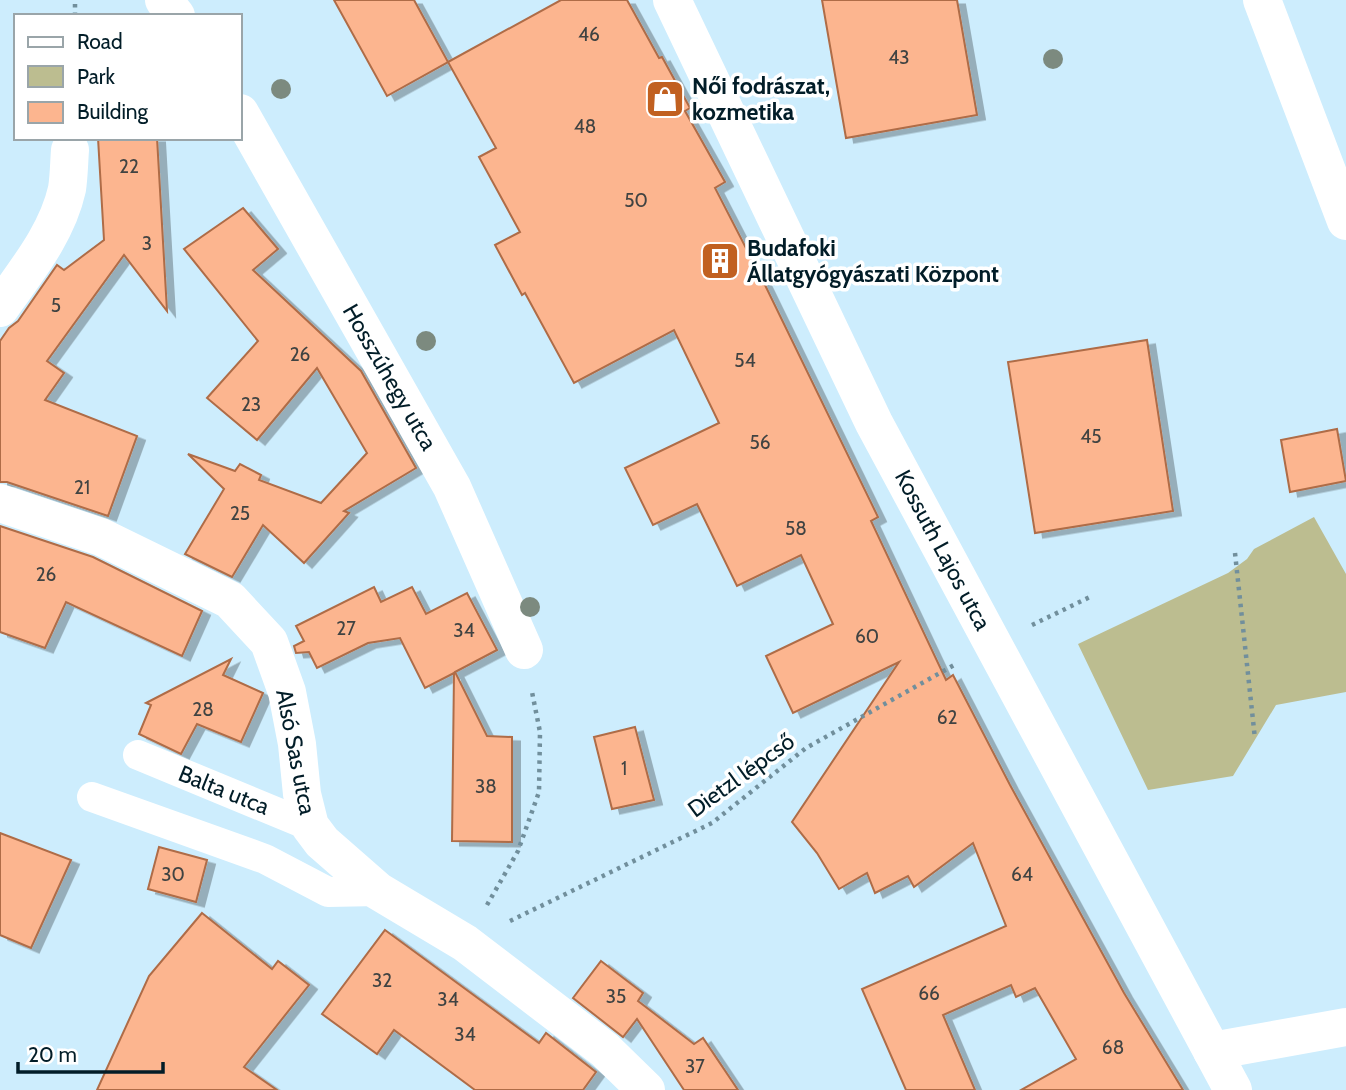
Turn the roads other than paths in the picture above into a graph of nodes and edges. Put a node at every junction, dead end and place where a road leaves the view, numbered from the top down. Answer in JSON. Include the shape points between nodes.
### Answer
{"nodes":[{"id":1,"x":672,"y":0,"type":"edge"},
{"id":2,"x":1262,"y":0,"type":"edge"},
{"id":3,"x":242,"y":117,"type":"edge"},
{"id":4,"x":70,"y":150,"type":"dead end"},
{"id":5,"x":1346,"y":220,"type":"edge"},
{"id":6,"x":0,"y":308,"type":"edge"},
{"id":7,"x":0,"y":503,"type":"edge"},
{"id":8,"x":524,"y":650,"type":"road end"},
{"id":9,"x":138,"y":755,"type":"dead end"},
{"id":10,"x":92,"y":797,"type":"dead end"},
{"id":11,"x":310,"y":825,"type":"junction"},
{"id":12,"x":378,"y":891,"type":"junction"},
{"id":13,"x":1346,"y":1027,"type":"edge"},
{"id":14,"x":1212,"y":1051,"type":"junction"},
{"id":15,"x":646,"y":1090,"type":"edge"},
{"id":16,"x":1233,"y":1090,"type":"edge"}],
"edges":[{"from":1,"to":14,"type":"street","name":"Kossuth Lajos utca","via":[[874,423]]},
{"from":2,"to":5,"type":"street"},
{"from":3,"to":8,"type":"street","name":"Hosszúhegy utca","via":[[452,487]]},
{"from":4,"to":6,"type":"street","via":[[67,187],[51,234]]},
{"from":7,"to":11,"type":"street","name":"Alsó Sas utca","via":[[101,537],[230,600],[269,642],[287,692]]},
{"from":9,"to":11,"type":"lane","name":"Balta utca"},
{"from":10,"to":12,"type":"lane","via":[[265,859],[328,892]]},
{"from":11,"to":12,"type":"street","name":"Alsó Sas utca","via":[[322,842]]},
{"from":12,"to":15,"type":"street","name":"Alsó Sas utca","via":[[465,943],[605,1050]]},
{"from":13,"to":14,"type":"street"},
{"from":14,"to":16,"type":"street","name":"Kossuth Lajos utca"}]}
